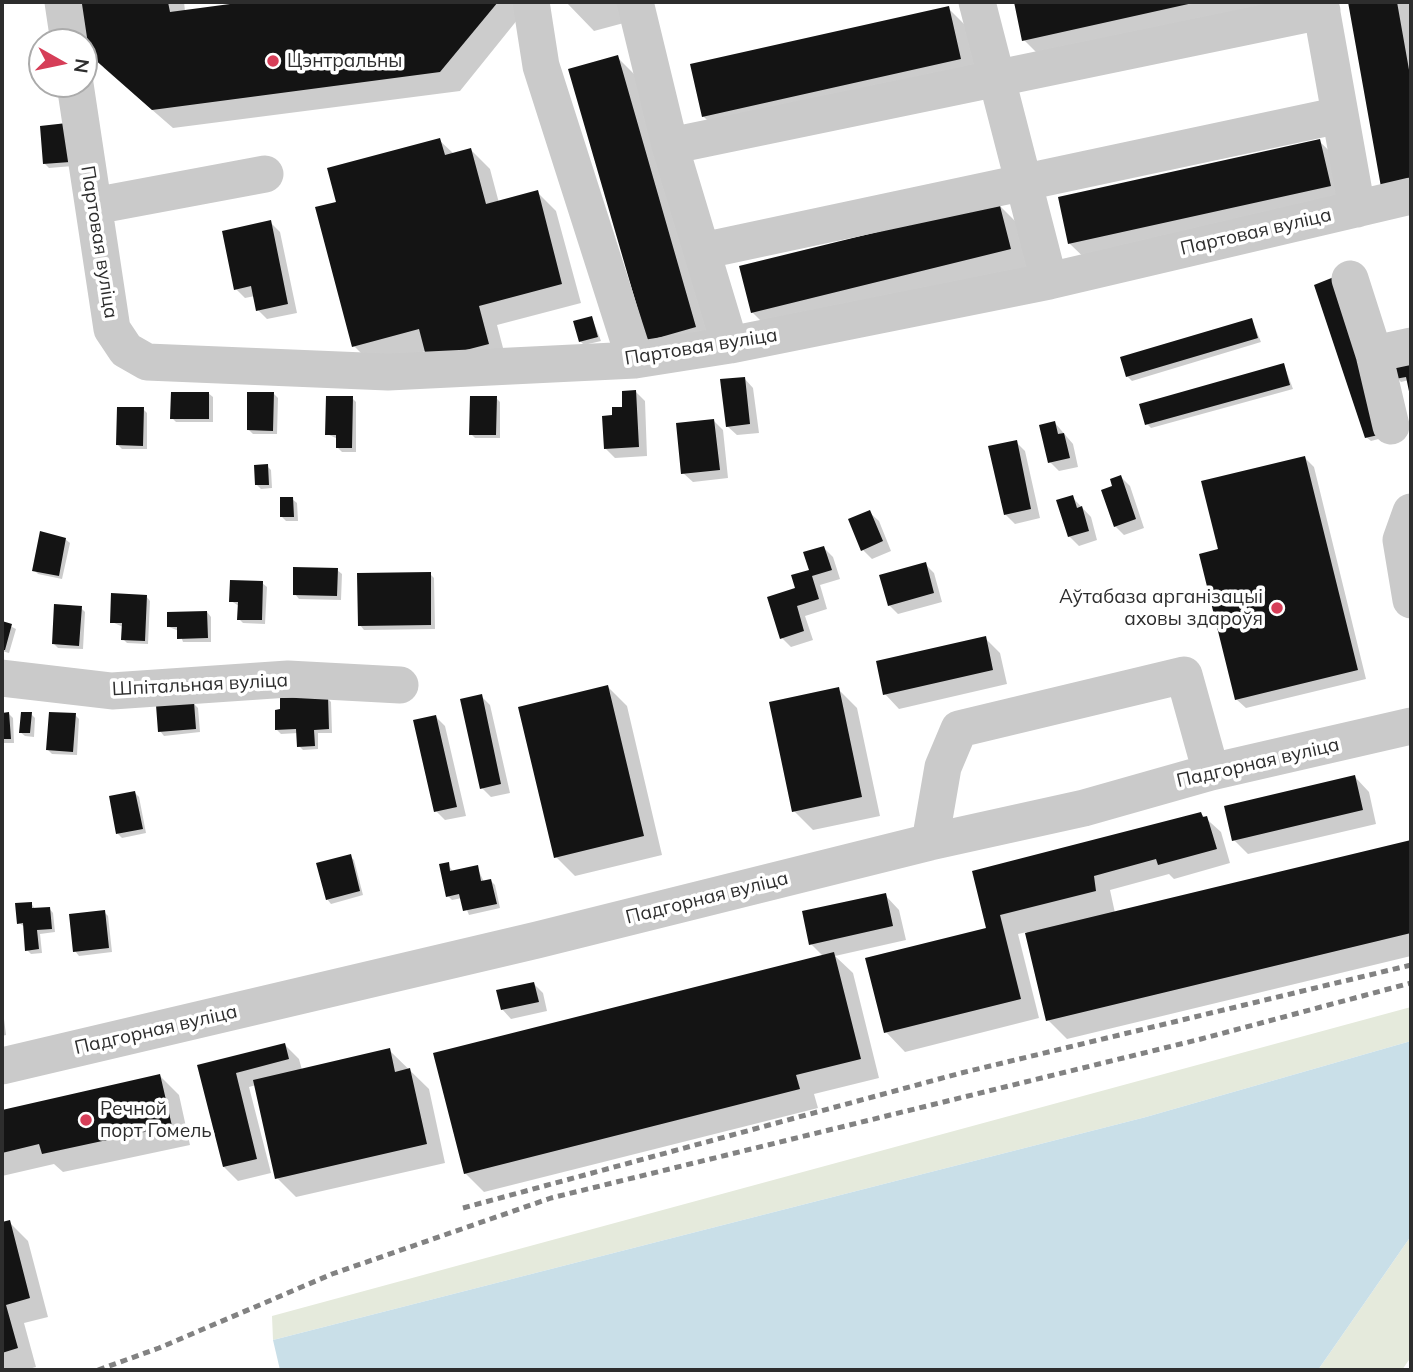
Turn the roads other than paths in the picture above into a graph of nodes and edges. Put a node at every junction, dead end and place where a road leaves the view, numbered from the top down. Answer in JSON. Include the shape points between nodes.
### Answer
{"nodes":[{"id":1,"x":63,"y":2,"type":"edge"},
{"id":2,"x":531,"y":2,"type":"edge"},
{"id":3,"x":635,"y":2,"type":"edge"},
{"id":4,"x":977,"y":2,"type":"edge"},
{"id":5,"x":1321,"y":7,"type":"edge"},
{"id":6,"x":67,"y":28,"type":"edge"},
{"id":7,"x":996,"y":78,"type":"junction"},
{"id":8,"x":77,"y":98,"type":"edge"},
{"id":9,"x":1340,"y":115,"type":"junction"},
{"id":10,"x":670,"y":146,"type":"junction"},
{"id":11,"x":265,"y":174,"type":"dead end"},
{"id":12,"x":1023,"y":181,"type":"junction"},
{"id":13,"x":1411,"y":196,"type":"edge"},
{"id":14,"x":94,"y":206,"type":"junction"},
{"id":15,"x":1357,"y":209,"type":"junction"},
{"id":16,"x":702,"y":251,"type":"junction"},
{"id":17,"x":1350,"y":279,"type":"dead end"},
{"id":18,"x":1049,"y":281,"type":"junction"},
{"id":19,"x":730,"y":345,"type":"junction"},
{"id":20,"x":1411,"y":346,"type":"edge"},
{"id":21,"x":1374,"y":354,"type":"junction"},
{"id":22,"x":635,"y":360,"type":"junction"},
{"id":23,"x":1391,"y":426,"type":"dead end"},
{"id":24,"x":1411,"y":512,"type":"edge"},
{"id":25,"x":1411,"y":600,"type":"edge"},
{"id":26,"x":2,"y":678,"type":"edge"},
{"id":27,"x":400,"y":685,"type":"dead end"},
{"id":28,"x":1411,"y":726,"type":"edge"},
{"id":29,"x":1211,"y":772,"type":"junction"},
{"id":30,"x":930,"y":842,"type":"junction"},
{"id":31,"x":2,"y":1066,"type":"edge"}],
"edges":[{"from":1,"to":6,"type":"street"},
{"from":2,"to":22,"type":"street","via":[[541,66]]},
{"from":3,"to":10,"type":"street"},
{"from":4,"to":7,"type":"street"},
{"from":5,"to":7,"type":"street"},
{"from":5,"to":9,"type":"street"},
{"from":7,"to":10,"type":"street"},
{"from":7,"to":12,"type":"street"},
{"from":8,"to":14,"type":"street","name":"Партовая вуліца"},
{"from":9,"to":12,"type":"street"},
{"from":9,"to":15,"type":"street"},
{"from":10,"to":16,"type":"street"},
{"from":11,"to":14,"type":"street"},
{"from":12,"to":16,"type":"street"},
{"from":12,"to":18,"type":"street"},
{"from":13,"to":15,"type":"street","name":"Партовая вуліца"},
{"from":14,"to":22,"type":"street","name":"Партовая вуліца","via":[[112,329],[126,350],[147,362],[388,372]]},
{"from":15,"to":18,"type":"street","name":"Партовая вуліца"},
{"from":16,"to":19,"type":"street"},
{"from":17,"to":21,"type":"street"},
{"from":18,"to":19,"type":"street","name":"Партовая вуліца"},
{"from":19,"to":22,"type":"street","name":"Партовая вуліца"},
{"from":20,"to":21,"type":"street"},
{"from":21,"to":23,"type":"street"},
{"from":24,"to":25,"type":"street","via":[[1401,540]]},
{"from":26,"to":27,"type":"street","name":"Шпітальная вуліца","via":[[112,691],[288,679]]},
{"from":28,"to":29,"type":"street","name":"Падгорная вуліца"},
{"from":29,"to":30,"type":"street","name":"Падгорная вуліца","via":[[1084,808]]},
{"from":29,"to":30,"type":"street","via":[[1184,675],[959,729],[943,766]]},
{"from":30,"to":31,"type":"street","name":"Падгорная вуліца"}]}
